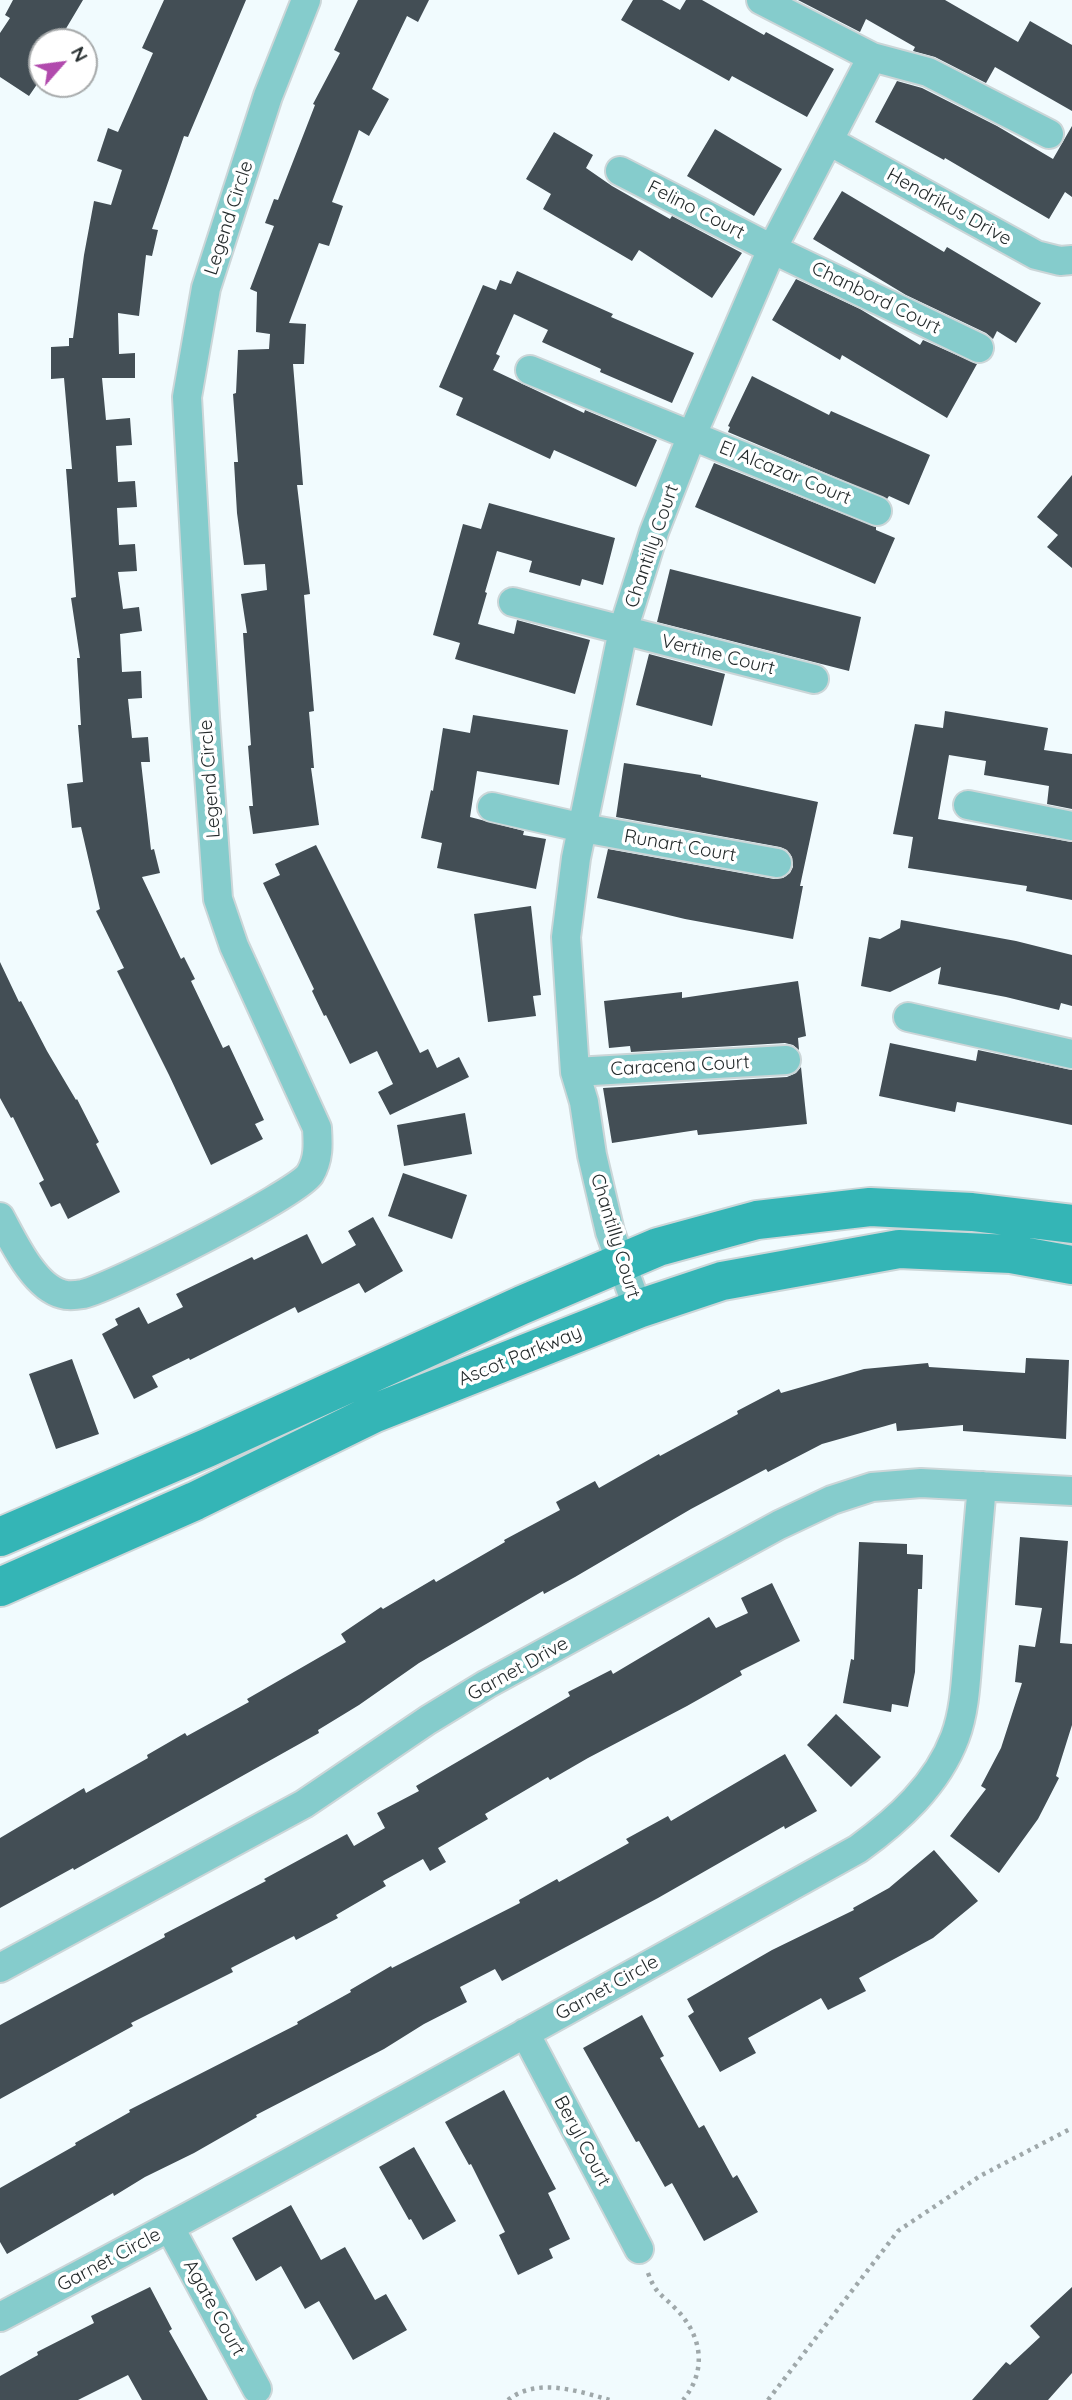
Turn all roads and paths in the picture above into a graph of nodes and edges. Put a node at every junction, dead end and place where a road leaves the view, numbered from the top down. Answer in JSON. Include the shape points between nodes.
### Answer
{"nodes":[{"id":1,"x":306,"y":0,"type":"edge"},
{"id":2,"x":761,"y":0,"type":"edge"},
{"id":3,"x":872,"y":57,"type":"junction"},
{"id":4,"x":1049,"y":134,"type":"dead end"},
{"id":5,"x":829,"y":141,"type":"junction"},
{"id":6,"x":620,"y":171,"type":"dead end"},
{"id":7,"x":772,"y":249,"type":"junction"},
{"id":8,"x":1072,"y":260,"type":"edge"},
{"id":9,"x":979,"y":348,"type":"dead end"},
{"id":10,"x":530,"y":370,"type":"dead end"},
{"id":11,"x":692,"y":435,"type":"junction"},
{"id":12,"x":877,"y":511,"type":"dead end"},
{"id":13,"x":513,"y":602,"type":"dead end"},
{"id":14,"x":623,"y":630,"type":"junction"},
{"id":15,"x":814,"y":679,"type":"dead end"},
{"id":16,"x":968,"y":805,"type":"dead end"},
{"id":17,"x":492,"y":807,"type":"dead end"},
{"id":18,"x":1072,"y":826,"type":"edge"},
{"id":19,"x":583,"y":828,"type":"junction"},
{"id":20,"x":777,"y":863,"type":"dead end"},
{"id":21,"x":908,"y":1017,"type":"dead end"},
{"id":22,"x":1072,"y":1054,"type":"edge"},
{"id":23,"x":786,"y":1060,"type":"dead end"},
{"id":24,"x":575,"y":1072,"type":"junction"},
{"id":25,"x":0,"y":1217,"type":"edge"},
{"id":26,"x":1072,"y":1224,"type":"edge"},
{"id":27,"x":1072,"y":1265,"type":"edge"},
{"id":28,"x":610,"y":1267,"type":"junction"},
{"id":29,"x":638,"y":1309,"type":"junction"},
{"id":30,"x":982,"y":1486,"type":"junction"},
{"id":31,"x":1072,"y":1492,"type":"edge"},
{"id":32,"x":0,"y":1537,"type":"edge"},
{"id":33,"x":0,"y":1587,"type":"edge"},
{"id":34,"x":0,"y":1968,"type":"edge"},
{"id":35,"x":525,"y":2033,"type":"junction"},
{"id":36,"x":1072,"y":2128,"type":"edge"},
{"id":37,"x":170,"y":2228,"type":"junction"},
{"id":38,"x":639,"y":2249,"type":"joint"},
{"id":39,"x":0,"y":2318,"type":"edge"},
{"id":40,"x":257,"y":2389,"type":"dead end"},
{"id":41,"x":508,"y":2400,"type":"edge"},
{"id":42,"x":610,"y":2400,"type":"edge"},
{"id":43,"x":683,"y":2400,"type":"edge"},
{"id":44,"x":768,"y":2400,"type":"edge"}],
"edges":[{"from":1,"to":25,"type":"street","name":"Legend Circle","via":[[268,96],[206,288],[187,397],[218,899],[234,946],[317,1128],[318,1155],[309,1176],[269,1204],[84,1294],[64,1295],[48,1289],[19,1253]]},
{"from":2,"to":3,"type":"street"},
{"from":3,"to":4,"type":"street","via":[[928,72]]},
{"from":3,"to":5,"type":"street","name":"Chantilly Court"},
{"from":5,"to":7,"type":"street","name":"Chantilly Court"},
{"from":5,"to":8,"type":"street","name":"Hendrikus Drive","via":[[1036,255]]},
{"from":6,"to":7,"type":"street","name":"Felino Court"},
{"from":7,"to":9,"type":"street","name":"Chanbord Court"},
{"from":7,"to":11,"type":"street","name":"Chantilly Court"},
{"from":10,"to":11,"type":"street","name":"El Alcazar Court"},
{"from":11,"to":12,"type":"street","name":"El Alcazar Court"},
{"from":11,"to":14,"type":"street","name":"Chantilly Court"},
{"from":13,"to":14,"type":"street","name":"Vertine Court"},
{"from":14,"to":15,"type":"street","name":"Vertine Court"},
{"from":14,"to":19,"type":"street","name":"Chantilly Court"},
{"from":16,"to":18,"type":"street"},
{"from":17,"to":19,"type":"street","name":"Runart Court"},
{"from":19,"to":20,"type":"street","name":"Runart Court"},
{"from":19,"to":24,"type":"street","name":"Chantilly Court","via":[[566,937]]},
{"from":21,"to":22,"type":"street"},
{"from":23,"to":24,"type":"street","name":"Caracena Court"},
{"from":24,"to":28,"type":"street","name":"Chantilly Court","via":[[584,1102],[585,1164]]},
{"from":26,"to":28,"type":"main road","via":[[972,1212],[870,1207],[757,1220],[658,1247]]},
{"from":27,"to":29,"type":"main road","name":"Ascot Parkway","via":[[1011,1254],[899,1250],[722,1281]]},
{"from":28,"to":29,"type":"street","name":"Chantilly Court"},
{"from":28,"to":32,"type":"main road"},
{"from":29,"to":33,"type":"main road","name":"Ascot Parkway","via":[[375,1413],[195,1501]]},
{"from":30,"to":31,"type":"street","name":"Garnet Drive"},
{"from":30,"to":34,"type":"street","name":"Garnet Drive","via":[[921,1483],[873,1487],[779,1525],[487,1684],[304,1804]]},
{"from":30,"to":35,"type":"street","name":"Garnet Circle","via":[[964,1697],[955,1737],[916,1800],[858,1849]]},
{"from":35,"to":37,"type":"street","name":"Garnet Circle"},
{"from":35,"to":38,"type":"street","name":"Beryl Court"},
{"from":36,"to":44,"type":"path","via":[[979,2176],[898,2231]]},
{"from":37,"to":39,"type":"street","name":"Garnet Circle"},
{"from":37,"to":40,"type":"street","name":"Agate Court"},
{"from":38,"to":43,"type":"path","via":[[654,2290],[675,2308],[698,2345],[695,2386]]},
{"from":41,"to":42,"type":"path","via":[[541,2387],[566,2388]]}]}
